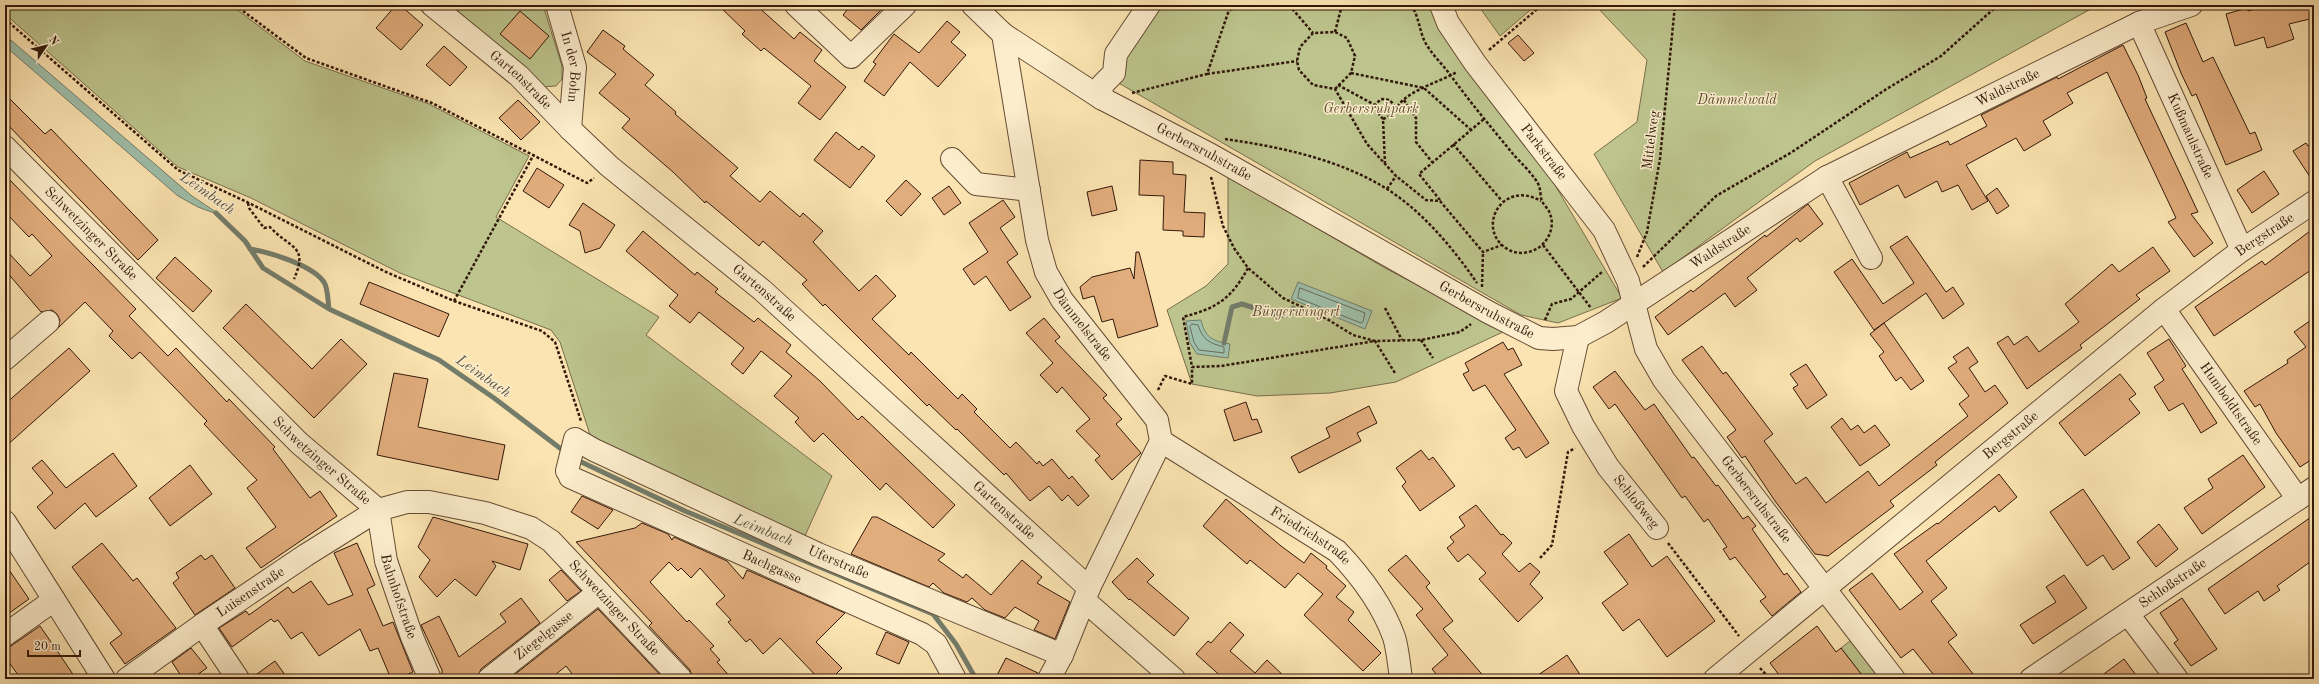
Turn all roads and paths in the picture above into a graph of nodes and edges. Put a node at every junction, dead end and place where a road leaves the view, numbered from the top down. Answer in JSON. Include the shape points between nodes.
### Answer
{"nodes":[{"id":1,"x":235,"y":5,"type":"edge"},
{"id":2,"x":432,"y":5,"type":"edge"},
{"id":3,"x":557,"y":5,"type":"edge"},
{"id":4,"x":796,"y":5,"type":"edge"},
{"id":5,"x":905,"y":5,"type":"edge"},
{"id":6,"x":973,"y":5,"type":"edge"},
{"id":7,"x":1149,"y":5,"type":"edge"},
{"id":8,"x":1234,"y":5,"type":"edge"},
{"id":9,"x":1289,"y":5,"type":"edge"},
{"id":10,"x":1342,"y":5,"type":"edge"},
{"id":11,"x":1412,"y":5,"type":"edge"},
{"id":12,"x":1441,"y":5,"type":"edge"},
{"id":13,"x":1542,"y":5,"type":"edge"},
{"id":14,"x":1675,"y":5,"type":"edge"},
{"id":15,"x":1998,"y":5,"type":"edge"},
{"id":16,"x":2192,"y":5,"type":"edge"},
{"id":17,"x":5,"y":19,"type":"edge"},
{"id":18,"x":2139,"y":23,"type":"junction"},
{"id":19,"x":1335,"y":32,"type":"junction"},
{"id":20,"x":1312,"y":33,"type":"junction"},
{"id":21,"x":1003,"y":34,"type":"junction"},
{"id":22,"x":1297,"y":61,"type":"junction"},
{"id":23,"x":1475,"y":63,"type":"junction"},
{"id":24,"x":1351,"y":73,"type":"junction"},
{"id":25,"x":1207,"y":74,"type":"junction"},
{"id":26,"x":1450,"y":76,"type":"junction"},
{"id":27,"x":1338,"y":85,"type":"junction"},
{"id":28,"x":1424,"y":88,"type":"junction"},
{"id":29,"x":1335,"y":89,"type":"junction"},
{"id":30,"x":1101,"y":98,"type":"junction"},
{"id":31,"x":1404,"y":100,"type":"junction"},
{"id":32,"x":1375,"y":105,"type":"junction"},
{"id":33,"x":1395,"y":107,"type":"junction"},
{"id":34,"x":1383,"y":119,"type":"junction"},
{"id":35,"x":1484,"y":119,"type":"junction"},
{"id":36,"x":570,"y":129,"type":"junction"},
{"id":37,"x":1470,"y":129,"type":"junction"},
{"id":38,"x":1453,"y":144,"type":"junction"},
{"id":39,"x":5,"y":147,"type":"edge"},
{"id":40,"x":1216,"y":147,"type":"junction"},
{"id":41,"x":534,"y":154,"type":"junction"},
{"id":42,"x":952,"y":159,"type":"dead end"},
{"id":43,"x":1432,"y":162,"type":"junction"},
{"id":44,"x":1386,"y":165,"type":"junction"},
{"id":45,"x":609,"y":166,"type":"junction"},
{"id":46,"x":1396,"y":176,"type":"junction"},
{"id":47,"x":1827,"y":177,"type":"junction"},
{"id":48,"x":1387,"y":189,"type":"junction"},
{"id":49,"x":1029,"y":190,"type":"junction"},
{"id":50,"x":1542,"y":200,"type":"junction"},
{"id":51,"x":1440,"y":201,"type":"junction"},
{"id":52,"x":248,"y":202,"type":"junction"},
{"id":53,"x":1502,"y":202,"type":"junction"},
{"id":54,"x":2314,"y":202,"type":"edge"},
{"id":55,"x":1502,"y":245,"type":"junction"},
{"id":56,"x":1543,"y":245,"type":"junction"},
{"id":57,"x":2242,"y":250,"type":"junction"},
{"id":58,"x":1483,"y":252,"type":"junction"},
{"id":59,"x":1871,"y":258,"type":"dead end"},
{"id":60,"x":1248,"y":268,"type":"junction"},
{"id":61,"x":1618,"y":271,"type":"junction"},
{"id":62,"x":294,"y":280,"type":"dead end"},
{"id":63,"x":1482,"y":288,"type":"junction"},
{"id":64,"x":1580,"y":293,"type":"junction"},
{"id":65,"x":454,"y":301,"type":"junction"},
{"id":66,"x":1634,"y":305,"type":"junction"},
{"id":67,"x":1385,"y":308,"type":"dead end"},
{"id":68,"x":2164,"y":309,"type":"junction"},
{"id":69,"x":1488,"y":312,"type":"junction"},
{"id":70,"x":1594,"y":313,"type":"dead end"},
{"id":71,"x":48,"y":322,"type":"dead end"},
{"id":72,"x":1578,"y":337,"type":"junction"},
{"id":73,"x":1539,"y":338,"type":"junction"},
{"id":74,"x":1402,"y":340,"type":"junction"},
{"id":75,"x":1421,"y":340,"type":"junction"},
{"id":76,"x":1375,"y":342,"type":"junction"},
{"id":77,"x":1433,"y":358,"type":"dead end"},
{"id":78,"x":5,"y":359,"type":"edge"},
{"id":79,"x":1192,"y":367,"type":"junction"},
{"id":80,"x":1395,"y":374,"type":"dead end"},
{"id":81,"x":1162,"y":395,"type":"dead end"},
{"id":82,"x":1590,"y":438,"type":"junction"},
{"id":83,"x":1161,"y":441,"type":"junction"},
{"id":84,"x":571,"y":459,"type":"junction"},
{"id":85,"x":2306,"y":494,"type":"edge"},
{"id":86,"x":378,"y":510,"type":"junction"},
{"id":87,"x":5,"y":522,"type":"edge"},
{"id":88,"x":1657,"y":528,"type":"joint"},
{"id":89,"x":1540,"y":558,"type":"dead end"},
{"id":90,"x":1823,"y":589,"type":"junction"},
{"id":91,"x":599,"y":592,"type":"junction"},
{"id":92,"x":1087,"y":594,"type":"junction"},
{"id":93,"x":54,"y":600,"type":"junction"},
{"id":94,"x":2128,"y":614,"type":"junction"},
{"id":95,"x":202,"y":625,"type":"junction"},
{"id":96,"x":5,"y":635,"type":"edge"},
{"id":97,"x":1750,"y":649,"type":"junction"},
{"id":98,"x":1062,"y":655,"type":"junction"},
{"id":99,"x":948,"y":675,"type":"edge"},
{"id":100,"x":104,"y":679,"type":"edge"},
{"id":101,"x":127,"y":679,"type":"edge"},
{"id":102,"x":238,"y":679,"type":"edge"},
{"id":103,"x":430,"y":679,"type":"edge"},
{"id":104,"x":489,"y":679,"type":"edge"},
{"id":105,"x":681,"y":679,"type":"edge"},
{"id":106,"x":1050,"y":679,"type":"edge"},
{"id":107,"x":1174,"y":679,"type":"edge"},
{"id":108,"x":1401,"y":679,"type":"edge"},
{"id":109,"x":1715,"y":679,"type":"edge"},
{"id":110,"x":1894,"y":679,"type":"edge"},
{"id":111,"x":2031,"y":679,"type":"edge"},
{"id":112,"x":2177,"y":679,"type":"edge"}],
"edges":[{"from":1,"to":41,"type":"path","via":[[306,58],[432,103]]},
{"from":2,"to":36,"type":"street","name":"Gartenstraße","via":[[519,76]]},
{"from":3,"to":36,"type":"street","name":"In der Bohn","via":[[575,67]]},
{"from":4,"to":5,"type":"street","via":[[851,57]]},
{"from":6,"to":21,"type":"street","name":"Gerbersruhstraße"},
{"from":7,"to":30,"type":"street","via":[[1116,54],[1114,74],[1102,85]]},
{"from":8,"to":25,"type":"path","via":[[1228,13]]},
{"from":9,"to":20,"type":"path"},
{"from":10,"to":19,"type":"path"},
{"from":11,"to":26,"type":"path","via":[[1424,41]]},
{"from":12,"to":23,"type":"street","name":"Parkstraße","via":[[1448,23]]},
{"from":13,"to":23,"type":"path"},
{"from":14,"to":61,"type":"path","name":"Mittelweg","via":[[1660,159],[1647,232],[1638,256]]},
{"from":15,"to":61,"type":"path","via":[[1941,56],[1792,152],[1716,196]]},
{"from":16,"to":18,"type":"street","name":"Waldstraße"},
{"from":17,"to":52,"type":"path","via":[[178,170]]},
{"from":18,"to":47,"type":"street","name":"Waldstraße"},
{"from":18,"to":57,"type":"street","name":"Kußmaulstraße"},
{"from":19,"to":20,"type":"path"},
{"from":19,"to":24,"type":"path","via":[[1347,38],[1355,56]]},
{"from":20,"to":22,"type":"path","via":[[1300,47]]},
{"from":21,"to":30,"type":"street","name":"Gerbersruhstraße"},
{"from":21,"to":49,"type":"street","name":"Dämmelstraße"},
{"from":22,"to":25,"type":"path"},
{"from":22,"to":29,"type":"path","via":[[1299,70],[1312,85]]},
{"from":23,"to":61,"type":"street","name":"Parkstraße","via":[[1604,230]]},
{"from":24,"to":27,"type":"path"},
{"from":24,"to":28,"type":"path"},
{"from":25,"to":30,"type":"path","via":[[1119,96]]},
{"from":26,"to":28,"type":"path"},
{"from":26,"to":35,"type":"path"},
{"from":27,"to":29,"type":"path"},
{"from":27,"to":32,"type":"path"},
{"from":28,"to":31,"type":"path"},
{"from":28,"to":37,"type":"path"},
{"from":29,"to":44,"type":"path","via":[[1367,144]]},
{"from":30,"to":40,"type":"street","name":"Gerbersruhstraße"},
{"from":31,"to":33,"type":"path"},
{"from":31,"to":43,"type":"path","via":[[1416,118],[1416,142]]},
{"from":32,"to":33,"type":"path","via":[[1381,99],[1390,100]]},
{"from":32,"to":34,"type":"path"},
{"from":33,"to":34,"type":"path","via":[[1392,115]]},
{"from":34,"to":44,"type":"path"},
{"from":35,"to":37,"type":"path"},
{"from":35,"to":50,"type":"path","via":[[1539,186]]},
{"from":36,"to":45,"type":"street","name":"Gartenstraße"},
{"from":37,"to":38,"type":"path"},
{"from":38,"to":43,"type":"path"},
{"from":38,"to":53,"type":"path"},
{"from":39,"to":86,"type":"street","name":"Schwetzinger Straße","via":[[299,443]]},
{"from":40,"to":48,"type":"path","via":[[1256,143],[1301,154],[1347,169]]},
{"from":40,"to":60,"type":"path","via":[[1209,166],[1223,226]]},
{"from":40,"to":69,"type":"street","name":"Gerbersruhstraße"},
{"from":41,"to":45,"type":"path","via":[[587,183]]},
{"from":41,"to":65,"type":"path"},
{"from":42,"to":49,"type":"street","via":[[976,184]]},
{"from":43,"to":51,"type":"path","via":[[1419,174]]},
{"from":44,"to":46,"type":"path"},
{"from":45,"to":92,"type":"street","name":"Gartenstraße","via":[[762,290]]},
{"from":46,"to":48,"type":"path"},
{"from":46,"to":51,"type":"path","via":[[1426,200]]},
{"from":47,"to":59,"type":"street"},
{"from":47,"to":66,"type":"street","name":"Waldstraße"},
{"from":48,"to":63,"type":"path","via":[[1448,245]]},
{"from":49,"to":83,"type":"street","name":"Dämmelstraße","via":[[1037,240],[1046,272],[1062,300],[1157,420]]},
{"from":50,"to":53,"type":"path","via":[[1523,194],[1512,195]]},
{"from":50,"to":56,"type":"path","via":[[1552,224],[1550,234]]},
{"from":51,"to":58,"type":"path"},
{"from":52,"to":62,"type":"path","via":[[249,208],[264,228],[270,228],[295,248],[301,262]]},
{"from":52,"to":65,"type":"path","via":[[386,272]]},
{"from":53,"to":55,"type":"path","via":[[1496,210],[1493,225]]},
{"from":54,"to":57,"type":"street","name":"Bergstraße"},
{"from":55,"to":56,"type":"path","via":[[1510,251],[1524,253]]},
{"from":55,"to":58,"type":"path"},
{"from":56,"to":64,"type":"path"},
{"from":57,"to":68,"type":"street","name":"Bergstraße"},
{"from":58,"to":63,"type":"path"},
{"from":60,"to":76,"type":"path","via":[[1283,298],[1353,335]]},
{"from":60,"to":79,"type":"path","via":[[1238,286],[1222,302],[1206,311],[1183,317]]},
{"from":61,"to":64,"type":"path","via":[[1602,272]]},
{"from":61,"to":66,"type":"street","name":"Parkstraße"},
{"from":63,"to":69,"type":"path"},
{"from":64,"to":70,"type":"path"},
{"from":64,"to":73,"type":"path","via":[[1571,299],[1552,304]]},
{"from":65,"to":84,"type":"path","via":[[542,331],[555,342],[583,428]]},
{"from":66,"to":72,"type":"street","name":"Gerbersruhstraße"},
{"from":66,"to":90,"type":"street","name":"Gerbersruhstraße","via":[[1646,349],[1664,380]]},
{"from":67,"to":74,"type":"path"},
{"from":68,"to":85,"type":"street","name":"Humboldtstraße"},
{"from":68,"to":90,"type":"street","name":"Bergstraße"},
{"from":69,"to":73,"type":"street","name":"Gerbersruhstraße"},
{"from":69,"to":75,"type":"path","via":[[1460,332]]},
{"from":71,"to":78,"type":"street"},
{"from":72,"to":73,"type":"street","name":"Gerbersruhstraße"},
{"from":72,"to":82,"type":"street","name":"Schloßweg","via":[[1566,391]]},
{"from":74,"to":75,"type":"path"},
{"from":74,"to":76,"type":"path"},
{"from":75,"to":77,"type":"path"},
{"from":76,"to":79,"type":"path","via":[[1221,366]]},
{"from":76,"to":80,"type":"path"},
{"from":79,"to":81,"type":"path","via":[[1192,384],[1165,376],[1158,389]]},
{"from":82,"to":88,"type":"street","name":"Schloßweg","via":[[1608,467]]},
{"from":82,"to":89,"type":"path","via":[[1568,452],[1552,545]]},
{"from":83,"to":92,"type":"street"},
{"from":83,"to":108,"type":"street","name":"Friedrichstraße","via":[[1336,551],[1355,570],[1377,603],[1394,637]]},
{"from":84,"to":98,"type":"street","name":"Uferstraße","via":[[594,450],[818,554]]},
{"from":84,"to":99,"type":"street","name":"Bachgasse","via":[[922,634],[936,644]]},
{"from":85,"to":94,"type":"street","name":"Schloßstraße"},
{"from":86,"to":91,"type":"street","name":"Schwetzinger Straße","via":[[407,502],[430,502],[485,513],[531,528],[551,541]]},
{"from":86,"to":95,"type":"street","name":"Luisenstraße"},
{"from":86,"to":103,"type":"street","name":"Bahnhofstraße","via":[[386,561],[412,637]]},
{"from":87,"to":93,"type":"street"},
{"from":88,"to":97,"type":"path","name":"Schloßweg"},
{"from":90,"to":97,"type":"street","name":"Bergstraße"},
{"from":90,"to":110,"type":"street","name":"Gerbersruhstraße"},
{"from":91,"to":104,"type":"street","name":"Ziegelgasse"},
{"from":91,"to":105,"type":"street","name":"Schwetzinger Straße"},
{"from":92,"to":98,"type":"street"},
{"from":92,"to":107,"type":"street","name":"Gartenstraße"},
{"from":93,"to":96,"type":"street"},
{"from":93,"to":100,"type":"street"},
{"from":94,"to":111,"type":"street","name":"Schloßstraße"},
{"from":94,"to":112,"type":"street"},
{"from":95,"to":101,"type":"street","name":"Luisenstraße"},
{"from":95,"to":102,"type":"street"},
{"from":97,"to":109,"type":"street","name":"Bergstraße"},
{"from":98,"to":106,"type":"street"}]}
